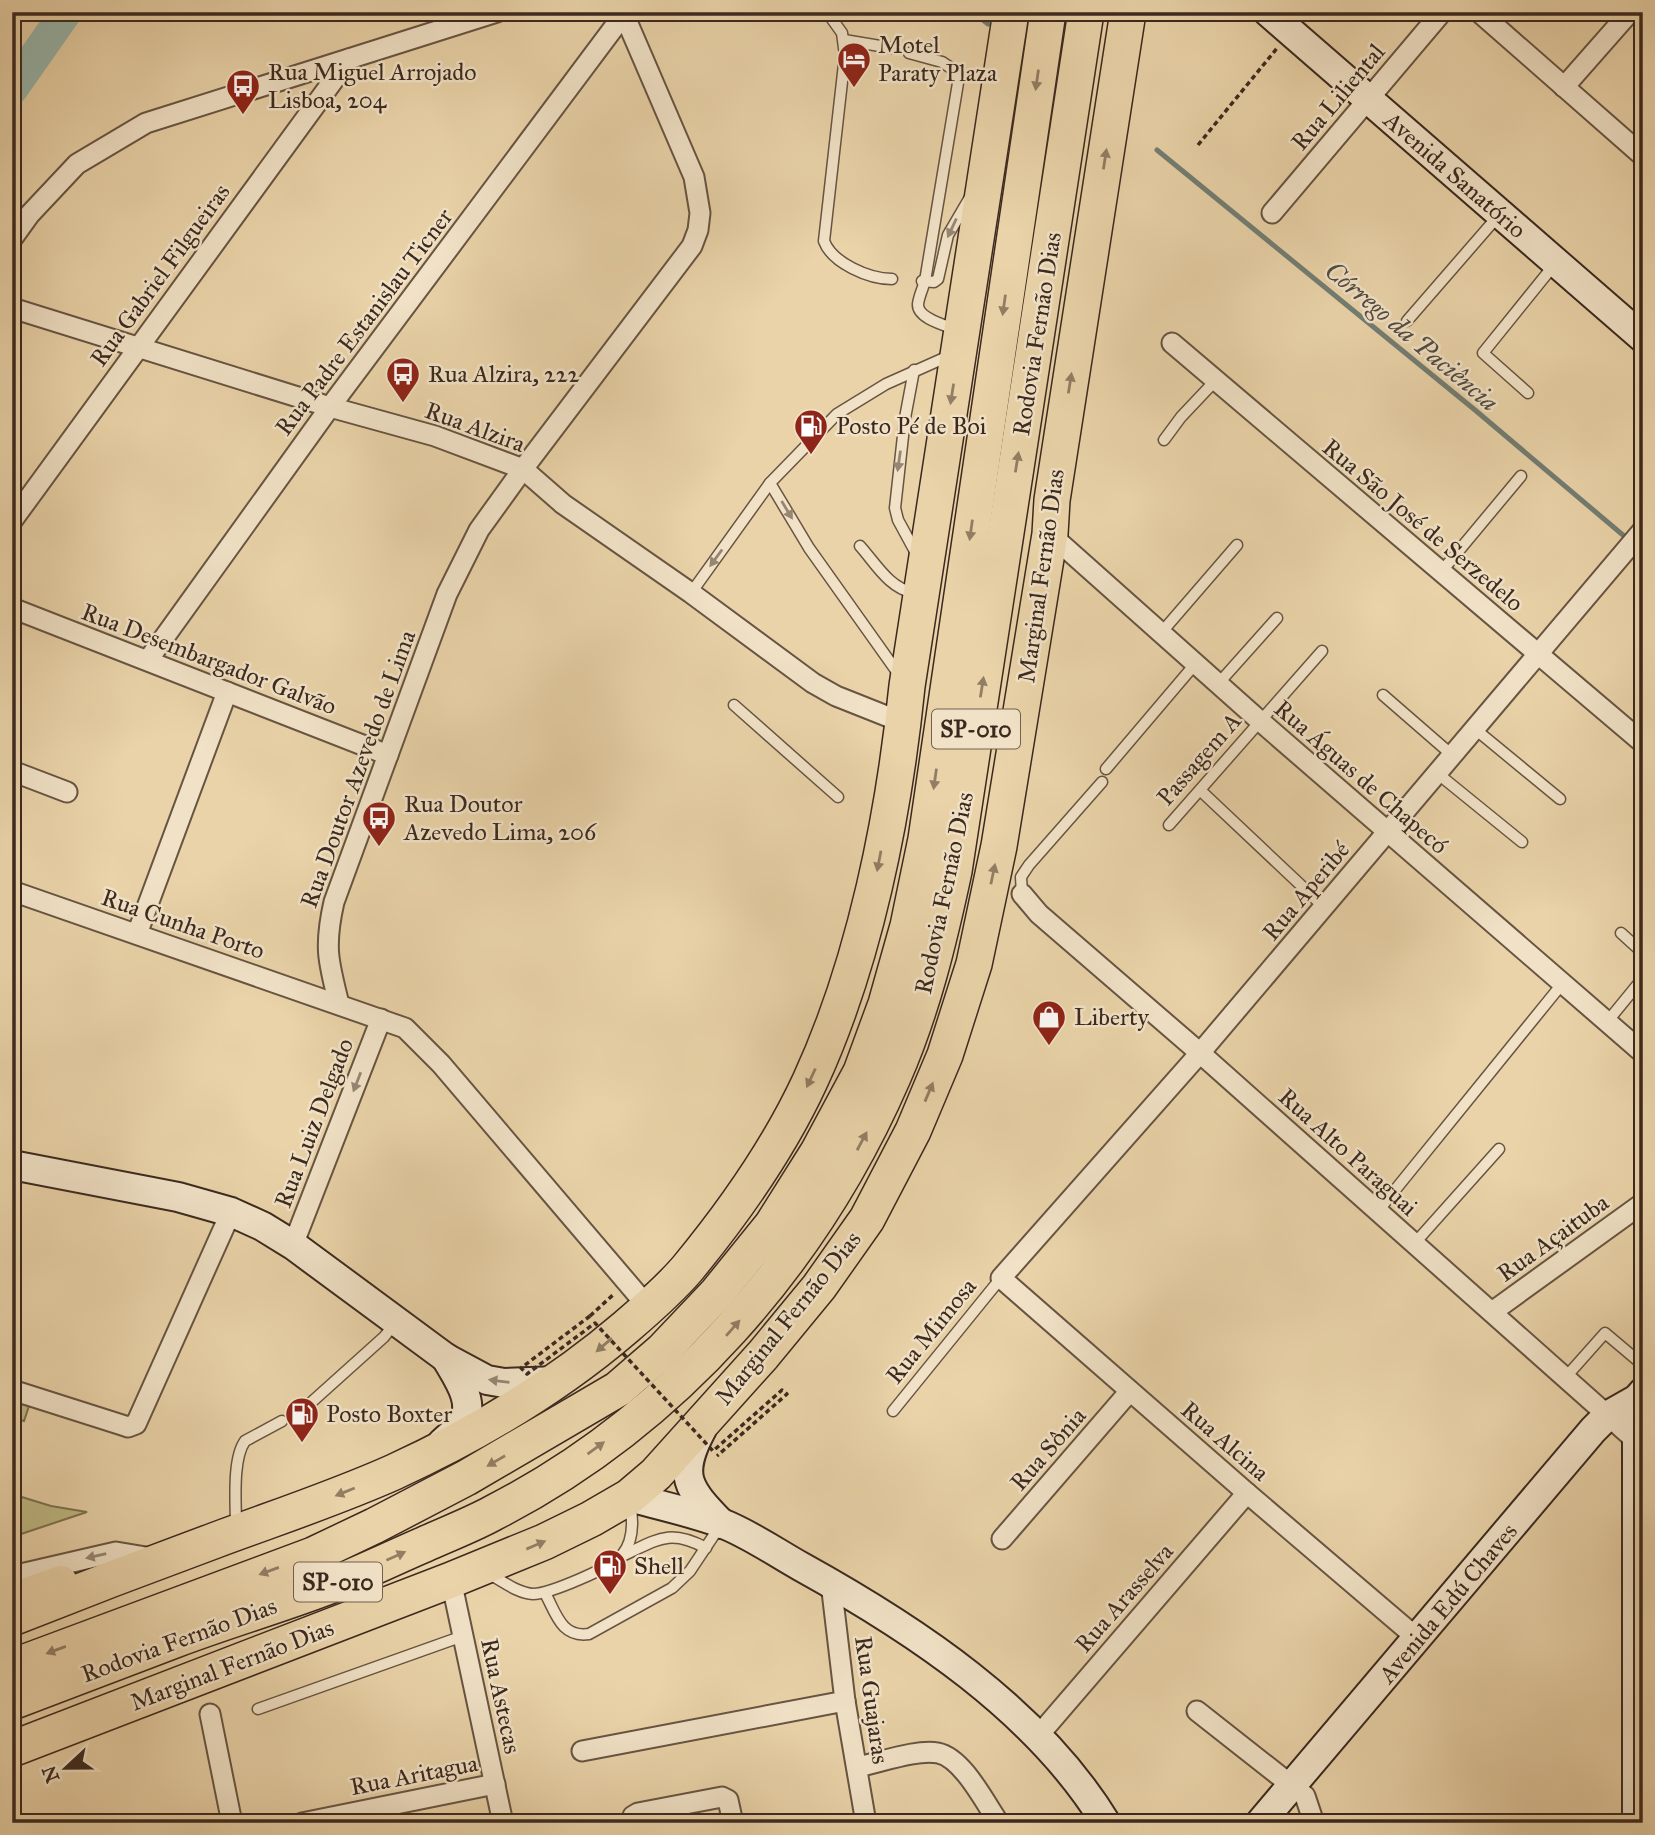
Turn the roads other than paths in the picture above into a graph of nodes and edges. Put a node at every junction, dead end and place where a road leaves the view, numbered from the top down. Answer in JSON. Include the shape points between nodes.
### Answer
{"nodes":[{"id":1,"x":497,"y":12,"type":"edge"},
{"id":2,"x":827,"y":12,"type":"edge"},
{"id":3,"x":1011,"y":12,"type":"edge"},
{"id":4,"x":1048,"y":12,"type":"edge"},
{"id":5,"x":1086,"y":12,"type":"edge"},
{"id":6,"x":1128,"y":12,"type":"edge"},
{"id":7,"x":1268,"y":12,"type":"edge"},
{"id":8,"x":1442,"y":12,"type":"edge"},
{"id":9,"x":1479,"y":12,"type":"edge"},
{"id":10,"x":1630,"y":12,"type":"edge"},
{"id":11,"x":623,"y":13,"type":"edge"},
{"id":12,"x":844,"y":40,"type":"junction"},
{"id":13,"x":892,"y":48,"type":"dead end"},
{"id":14,"x":909,"y":53,"type":"dead end"},
{"id":15,"x":349,"y":59,"type":"junction"},
{"id":16,"x":1564,"y":87,"type":"junction"},
{"id":17,"x":1368,"y":99,"type":"junction"},
{"id":18,"x":1643,"y":156,"type":"edge"},
{"id":19,"x":988,"y":173,"type":"junction"},
{"id":20,"x":1272,"y":213,"type":"dead end"},
{"id":21,"x":1499,"y":215,"type":"junction"},
{"id":22,"x":12,"y":239,"type":"edge"},
{"id":23,"x":1556,"y":263,"type":"junction"},
{"id":24,"x":892,"y":279,"type":"dead end"},
{"id":25,"x":924,"y":281,"type":"junction"},
{"id":26,"x":12,"y":308,"type":"edge"},
{"id":27,"x":1407,"y":321,"type":"dead end"},
{"id":28,"x":1643,"y":338,"type":"edge"},
{"id":29,"x":960,"y":342,"type":"junction"},
{"id":30,"x":1172,"y":343,"type":"dead end"},
{"id":31,"x":138,"y":347,"type":"junction"},
{"id":32,"x":914,"y":370,"type":"junction"},
{"id":33,"x":1215,"y":381,"type":"junction"},
{"id":34,"x":1528,"y":393,"type":"dead end"},
{"id":35,"x":330,"y":407,"type":"junction"},
{"id":36,"x":1164,"y":440,"type":"dead end"},
{"id":37,"x":523,"y":469,"type":"junction"},
{"id":38,"x":1521,"y":477,"type":"dead end"},
{"id":39,"x":770,"y":483,"type":"junction"},
{"id":40,"x":12,"y":520,"type":"edge"},
{"id":41,"x":1643,"y":530,"type":"edge"},
{"id":42,"x":1050,"y":534,"type":"junction"},
{"id":43,"x":1237,"y":545,"type":"dead end"},
{"id":44,"x":860,"y":546,"type":"dead end"},
{"id":45,"x":1441,"y":572,"type":"junction"},
{"id":46,"x":923,"y":583,"type":"junction"},
{"id":47,"x":691,"y":593,"type":"junction"},
{"id":48,"x":12,"y":608,"type":"edge"},
{"id":49,"x":1277,"y":618,"type":"dead end"},
{"id":50,"x":1161,"y":633,"type":"junction"},
{"id":51,"x":1322,"y":650,"type":"dead end"},
{"id":52,"x":1538,"y":654,"type":"junction"},
{"id":53,"x":148,"y":660,"type":"junction"},
{"id":54,"x":1196,"y":663,"type":"junction"},
{"id":55,"x":1218,"y":684,"type":"junction"},
{"id":56,"x":907,"y":686,"type":"junction"},
{"id":57,"x":228,"y":692,"type":"junction"},
{"id":58,"x":1383,"y":695,"type":"dead end"},
{"id":59,"x":734,"y":705,"type":"dead end"},
{"id":60,"x":1260,"y":721,"type":"junction"},
{"id":61,"x":904,"y":723,"type":"junction"},
{"id":62,"x":1475,"y":729,"type":"junction"},
{"id":63,"x":1643,"y":743,"type":"edge"},
{"id":64,"x":388,"y":755,"type":"junction"},
{"id":65,"x":1452,"y":755,"type":"junction"},
{"id":66,"x":1106,"y":769,"type":"dead end"},
{"id":67,"x":12,"y":771,"type":"edge"},
{"id":68,"x":1437,"y":773,"type":"junction"},
{"id":69,"x":1102,"y":782,"type":"dead end"},
{"id":70,"x":1201,"y":791,"type":"junction"},
{"id":71,"x":67,"y":792,"type":"dead end"},
{"id":72,"x":838,"y":797,"type":"dead end"},
{"id":73,"x":1560,"y":799,"type":"dead end"},
{"id":74,"x":1169,"y":825,"type":"dead end"},
{"id":75,"x":1387,"y":832,"type":"junction"},
{"id":76,"x":1522,"y":842,"type":"dead end"},
{"id":77,"x":12,"y":891,"type":"edge"},
{"id":78,"x":1022,"y":894,"type":"joint"},
{"id":79,"x":1324,"y":908,"type":"junction"},
{"id":80,"x":1621,"y":933,"type":"dead end"},
{"id":81,"x":137,"y":934,"type":"junction"},
{"id":82,"x":1643,"y":953,"type":"edge"},
{"id":83,"x":1643,"y":978,"type":"edge"},
{"id":84,"x":1562,"y":984,"type":"junction"},
{"id":85,"x":339,"y":1003,"type":"junction"},
{"id":86,"x":381,"y":1019,"type":"junction"},
{"id":87,"x":1607,"y":1022,"type":"junction"},
{"id":88,"x":1200,"y":1053,"type":"junction"},
{"id":89,"x":1643,"y":1054,"type":"edge"},
{"id":90,"x":1499,"y":1149,"type":"dead end"},
{"id":91,"x":12,"y":1165,"type":"edge"},
{"id":92,"x":1643,"y":1203,"type":"edge"},
{"id":93,"x":1378,"y":1211,"type":"junction"},
{"id":94,"x":231,"y":1212,"type":"junction"},
{"id":95,"x":1414,"y":1244,"type":"junction"},
{"id":96,"x":293,"y":1245,"type":"junction"},
{"id":97,"x":1001,"y":1278,"type":"junction"},
{"id":98,"x":637,"y":1295,"type":"junction"},
{"id":99,"x":1492,"y":1312,"type":"junction"},
{"id":100,"x":397,"y":1322,"type":"junction"},
{"id":101,"x":446,"y":1358,"type":"junction"},
{"id":102,"x":1643,"y":1365,"type":"edge"},
{"id":103,"x":1565,"y":1378,"type":"junction"},
{"id":104,"x":558,"y":1381,"type":"junction"},
{"id":105,"x":12,"y":1390,"type":"edge"},
{"id":106,"x":1130,"y":1391,"type":"junction"},
{"id":107,"x":1640,"y":1395,"type":"edge"},
{"id":108,"x":305,"y":1408,"type":"dead end"},
{"id":109,"x":893,"y":1411,"type":"dead end"},
{"id":110,"x":1607,"y":1416,"type":"junction"},
{"id":111,"x":708,"y":1417,"type":"junction"},
{"id":112,"x":282,"y":1421,"type":"dead end"},
{"id":113,"x":1640,"y":1444,"type":"edge"},
{"id":114,"x":430,"y":1455,"type":"junction"},
{"id":115,"x":1247,"y":1493,"type":"junction"},
{"id":116,"x":629,"y":1497,"type":"junction"},
{"id":117,"x":722,"y":1524,"type":"junction"},
{"id":118,"x":236,"y":1533,"type":"junction"},
{"id":119,"x":1002,"y":1539,"type":"dead end"},
{"id":120,"x":706,"y":1548,"type":"junction"},
{"id":121,"x":622,"y":1556,"type":"junction"},
{"id":122,"x":164,"y":1560,"type":"junction"},
{"id":123,"x":465,"y":1574,"type":"junction"},
{"id":124,"x":12,"y":1576,"type":"edge"},
{"id":125,"x":110,"y":1580,"type":"junction"},
{"id":126,"x":831,"y":1583,"type":"junction"},
{"id":127,"x":545,"y":1593,"type":"junction"},
{"id":128,"x":12,"y":1599,"type":"edge"},
{"id":129,"x":12,"y":1618,"type":"edge"},
{"id":130,"x":463,"y":1636,"type":"junction"},
{"id":131,"x":1418,"y":1639,"type":"junction"},
{"id":132,"x":12,"y":1667,"type":"edge"},
{"id":133,"x":845,"y":1701,"type":"junction"},
{"id":134,"x":12,"y":1702,"type":"edge"},
{"id":135,"x":258,"y":1709,"type":"dead end"},
{"id":136,"x":1197,"y":1711,"type":"dead end"},
{"id":137,"x":210,"y":1714,"type":"dead end"},
{"id":138,"x":1038,"y":1736,"type":"junction"},
{"id":139,"x":12,"y":1748,"type":"edge"},
{"id":140,"x":582,"y":1751,"type":"dead end"},
{"id":141,"x":856,"y":1768,"type":"junction"},
{"id":142,"x":495,"y":1784,"type":"junction"},
{"id":143,"x":1292,"y":1787,"type":"junction"},
{"id":144,"x":232,"y":1823,"type":"edge"},
{"id":145,"x":302,"y":1823,"type":"edge"},
{"id":146,"x":503,"y":1823,"type":"edge"},
{"id":147,"x":632,"y":1823,"type":"edge"},
{"id":148,"x":733,"y":1823,"type":"edge"},
{"id":149,"x":866,"y":1823,"type":"edge"},
{"id":150,"x":999,"y":1823,"type":"edge"},
{"id":151,"x":1106,"y":1823,"type":"edge"},
{"id":152,"x":1260,"y":1823,"type":"edge"},
{"id":153,"x":1314,"y":1823,"type":"edge"},
{"id":154,"x":1637,"y":1823,"type":"edge"}],
"edges":[{"from":1,"to":15,"type":"street"},
{"from":2,"to":12,"type":"lane"},
{"from":3,"to":19,"type":"highway","number":"SP-010"},
{"from":4,"to":132,"type":"highway","name":"Rodovia Fernão Dias","number":"SP-010","one_way":true,"via":[[923,852],[886,1004],[861,1072],[818,1152],[772,1225],[717,1293],[618,1389],[467,1478],[313,1555]]},
{"from":134,"to":5,"type":"highway","name":"Rodovia Fernão Dias","number":"SP-010","one_way":true,"via":[[327,1587],[493,1513],[560,1474],[686,1377],[774,1279],[821,1212],[863,1141],[894,1075],[938,945],[958,844]]},
{"from":42,"to":6,"type":"highway","name":"Marginal Fernão Dias","number":"SP-010","one_way":true},
{"from":7,"to":17,"type":"street","name":"Avenida Sanatório"},
{"from":8,"to":17,"type":"street","name":"Rua Liliental"},
{"from":9,"to":16,"type":"street"},
{"from":10,"to":16,"type":"street"},
{"from":11,"to":35,"type":"street","name":"Rua Padre Estanislau Ticner"},
{"from":11,"to":37,"type":"street","name":"Rua Doutor Azevedo de Lima","via":[[694,177],[698,230],[692,246]]},
{"from":12,"to":13,"type":"lane"},
{"from":12,"to":24,"type":"lane","via":[[824,241],[846,264]]},
{"from":14,"to":25,"type":"lane","via":[[942,62],[954,70],[958,83]]},
{"from":15,"to":22,"type":"street","via":[[146,123],[77,164]]},
{"from":15,"to":31,"type":"street","name":"Rua Gabriel Filgueiras"},
{"from":16,"to":18,"type":"street"},
{"from":17,"to":20,"type":"street","name":"Rua Liliental"},
{"from":17,"to":21,"type":"street","name":"Avenida Sanatório"},
{"from":19,"to":25,"type":"lane","one_way":true,"via":[[951,228],[938,279]]},
{"from":19,"to":29,"type":"highway","number":"SP-010"},
{"from":21,"to":23,"type":"street","name":"Avenida Sanatório"},
{"from":21,"to":27,"type":"lane"},
{"from":23,"to":28,"type":"street","name":"Avenida Sanatório"},
{"from":23,"to":34,"type":"lane","via":[[1483,353]]},
{"from":25,"to":29,"type":"lane","via":[[920,312]]},
{"from":26,"to":31,"type":"street","name":"Rua Alzira"},
{"from":29,"to":32,"type":"lane"},
{"from":29,"to":46,"type":"highway","number":"SP-010","one_way":true},
{"from":30,"to":33,"type":"street","name":"Rua São José de Serzedelo"},
{"from":31,"to":35,"type":"street","name":"Rua Alzira"},
{"from":31,"to":40,"type":"street","name":"Rua Gabriel Filgueiras"},
{"from":32,"to":39,"type":"lane","via":[[837,414]]},
{"from":32,"to":46,"type":"lane","one_way":true,"via":[[895,508]]},
{"from":33,"to":36,"type":"lane"},
{"from":33,"to":45,"type":"street","name":"Rua São José de Serzedelo"},
{"from":35,"to":37,"type":"street","name":"Rua Alzira","via":[[435,436]]},
{"from":35,"to":53,"type":"street","name":"Rua Padre Estanislau Ticner"},
{"from":37,"to":47,"type":"street","name":"Rua Alzira","via":[[563,504]]},
{"from":37,"to":64,"type":"street","name":"Rua Doutor Azevedo de Lima","via":[[479,530],[447,594]]},
{"from":38,"to":45,"type":"lane"},
{"from":39,"to":47,"type":"lane","one_way":true},
{"from":39,"to":56,"type":"lane","one_way":true,"via":[[809,548]]},
{"from":41,"to":52,"type":"street","name":"Rua Aperibé"},
{"from":42,"to":50,"type":"street","name":"Rua Águas de Chapecó"},
{"from":111,"to":42,"type":"highway","name":"Marginal Fernão Dias","number":"SP-010","one_way":true,"via":[[819,1287],[867,1219],[913,1131],[945,1055],[974,964],[999,846]]},
{"from":43,"to":50,"type":"lane"},
{"from":44,"to":46,"type":"lane","via":[[899,589]]},
{"from":45,"to":52,"type":"street","name":"Rua São José de Serzedelo"},
{"from":46,"to":56,"type":"highway","number":"SP-010"},
{"from":47,"to":61,"type":"street","name":"Rua Alzira","via":[[813,682]]},
{"from":48,"to":53,"type":"street","name":"Rua Desembargador Galvão"},
{"from":49,"to":55,"type":"lane"},
{"from":50,"to":54,"type":"street","name":"Rua Águas de Chapecó"},
{"from":51,"to":60,"type":"lane","name":"Passagem A"},
{"from":52,"to":62,"type":"street","name":"Rua Aperibé"},
{"from":52,"to":63,"type":"street","name":"Rua São José de Serzedelo"},
{"from":53,"to":57,"type":"street","name":"Rua Desembargador Galvão"},
{"from":54,"to":55,"type":"street","name":"Rua Águas de Chapecó"},
{"from":54,"to":66,"type":"lane"},
{"from":55,"to":60,"type":"street","name":"Rua Águas de Chapecó"},
{"from":56,"to":61,"type":"highway","number":"SP-010"},
{"from":57,"to":64,"type":"street","name":"Rua Desembargador Galvão"},
{"from":57,"to":81,"type":"street"},
{"from":58,"to":65,"type":"lane"},
{"from":59,"to":72,"type":"lane"},
{"from":60,"to":70,"type":"lane","name":"Passagem A"},
{"from":60,"to":75,"type":"street","name":"Rua Águas de Chapecó"},
{"from":61,"to":98,"type":"highway","number":"SP-010","one_way":true,"via":[[874,887],[840,1012],[809,1084],[767,1159],[685,1270]]},
{"from":62,"to":65,"type":"street","name":"Rua Aperibé"},
{"from":62,"to":73,"type":"lane"},
{"from":64,"to":85,"type":"street","name":"Rua Doutor Azevedo de Lima","via":[[338,888],[327,934]]},
{"from":65,"to":68,"type":"street","name":"Rua Aperibé"},
{"from":67,"to":71,"type":"street"},
{"from":68,"to":75,"type":"street","name":"Rua Aperibé"},
{"from":68,"to":76,"type":"lane"},
{"from":69,"to":78,"type":"lane","via":[[1029,865],[1021,877]]},
{"from":70,"to":74,"type":"lane","name":"Passagem A"},
{"from":70,"to":79,"type":"lane"},
{"from":75,"to":79,"type":"street","name":"Rua Aperibé"},
{"from":75,"to":84,"type":"street","name":"Rua Águas de Chapecó"},
{"from":77,"to":81,"type":"street","name":"Rua Cunha Porto"},
{"from":78,"to":88,"type":"street","name":"Rua Alto Paraguai","via":[[1039,915]]},
{"from":79,"to":88,"type":"street","name":"Rua Aperibé"},
{"from":80,"to":82,"type":"lane"},
{"from":81,"to":85,"type":"street","name":"Rua Cunha Porto"},
{"from":83,"to":87,"type":"lane"},
{"from":84,"to":87,"type":"street","name":"Rua Águas de Chapecó"},
{"from":84,"to":93,"type":"lane"},
{"from":85,"to":86,"type":"street"},
{"from":86,"to":96,"type":"street","name":"Rua Luiz Delgado","one_way":true},
{"from":86,"to":98,"type":"street","via":[[405,1028],[441,1064]]},
{"from":87,"to":89,"type":"street","name":"Rua Águas de Chapecó"},
{"from":88,"to":93,"type":"street","name":"Rua Alto Paraguai"},
{"from":88,"to":97,"type":"street","name":"Rua Aperibé"},
{"from":90,"to":95,"type":"lane"},
{"from":91,"to":94,"type":"street","via":[[178,1197]]},
{"from":92,"to":99,"type":"street","name":"Rua Açaituba"},
{"from":93,"to":95,"type":"street","name":"Rua Alto Paraguai"},
{"from":94,"to":96,"type":"street"},
{"from":94,"to":105,"type":"street","via":[[136,1424],[128,1427]]},
{"from":95,"to":99,"type":"street","name":"Rua Alto Paraguai"},
{"from":96,"to":100,"type":"street"},
{"from":97,"to":106,"type":"street","name":"Rua Alcina"},
{"from":97,"to":109,"type":"lane","name":"Rua Mimosa"},
{"from":98,"to":104,"type":"highway","number":"SP-010","one_way":true,"via":[[591,1357]]},
{"from":99,"to":103,"type":"street","name":"Rua Alto Paraguai"},
{"from":100,"to":101,"type":"street"},
{"from":100,"to":108,"type":"lane"},
{"from":104,"to":101,"type":"street","one_way":true,"via":[[496,1382]]},
{"from":101,"to":114,"type":"street","via":[[465,1395],[466,1415]]},
{"from":102,"to":103,"type":"lane","via":[[1605,1333]]},
{"from":103,"to":110,"type":"street","name":"Rua Alto Paraguai"},
{"from":104,"to":114,"type":"highway","number":"SP-010"},
{"from":106,"to":115,"type":"street","name":"Rua Alcina"},
{"from":106,"to":119,"type":"street","name":"Rua Sônia"},
{"from":107,"to":110,"type":"street","name":"Avenida Edú Chaves"},
{"from":107,"to":113,"type":"street"},
{"from":110,"to":113,"type":"street","name":"Rua Alto Paraguai"},
{"from":110,"to":131,"type":"street","name":"Avenida Edú Chaves"},
{"from":111,"to":116,"type":"highway","name":"Marginal Fernão Dias","number":"SP-010"},
{"from":111,"to":117,"type":"street","via":[[691,1452],[688,1476],[695,1493]]},
{"from":112,"to":118,"type":"lane","via":[[242,1445]]},
{"from":113,"to":154,"type":"street"},
{"from":114,"to":118,"type":"highway","number":"SP-010","one_way":true},
{"from":115,"to":131,"type":"street","name":"Rua Alcina"},
{"from":115,"to":138,"type":"street","name":"Rua Arasselva"},
{"from":116,"to":117,"type":"street"},
{"from":116,"to":121,"type":"lane","via":[[633,1519]]},
{"from":123,"to":116,"type":"highway","name":"Marginal Fernão Dias","number":"SP-010","one_way":true,"via":[[544,1542]]},
{"from":117,"to":120,"type":"lane"},
{"from":117,"to":126,"type":"street"},
{"from":118,"to":122,"type":"highway","number":"SP-010"},
{"from":120,"to":121,"type":"lane","via":[[678,1536],[661,1538]]},
{"from":120,"to":127,"type":"lane","via":[[672,1588],[589,1634],[579,1636],[564,1628]]},
{"from":121,"to":127,"type":"lane"},
{"from":122,"to":124,"type":"street","one_way":true,"via":[[116,1552]]},
{"from":122,"to":125,"type":"highway","number":"SP-010"},
{"from":123,"to":127,"type":"lane","via":[[532,1594]]},
{"from":123,"to":130,"type":"street","name":"Rua Astecas"},
{"from":123,"to":139,"type":"highway","name":"Marginal Fernão Dias","number":"SP-010"},
{"from":125,"to":128,"type":"main road","via":[[78,1575]]},
{"from":125,"to":129,"type":"highway"},
{"from":126,"to":133,"type":"street","name":"Rua Guajaras"},
{"from":126,"to":138,"type":"street","via":[[956,1665]]},
{"from":130,"to":135,"type":"lane"},
{"from":130,"to":142,"type":"street","name":"Rua Astecas"},
{"from":131,"to":143,"type":"street","name":"Avenida Edú Chaves"},
{"from":133,"to":140,"type":"street"},
{"from":133,"to":141,"type":"street","name":"Rua Guajaras"},
{"from":136,"to":143,"type":"street"},
{"from":137,"to":144,"type":"street"},
{"from":138,"to":151,"type":"street"},
{"from":141,"to":149,"type":"street","name":"Rua Guajaras"},
{"from":141,"to":150,"type":"street","via":[[938,1754],[962,1768]]},
{"from":142,"to":145,"type":"street","name":"Rua Aritagua"},
{"from":142,"to":146,"type":"street","name":"Rua Astecas"},
{"from":143,"to":152,"type":"street","name":"Avenida Edú Chaves"},
{"from":143,"to":153,"type":"street","via":[[1305,1796]]},
{"from":147,"to":148,"type":"street","via":[[638,1813],[722,1797],[729,1800]]}]}
